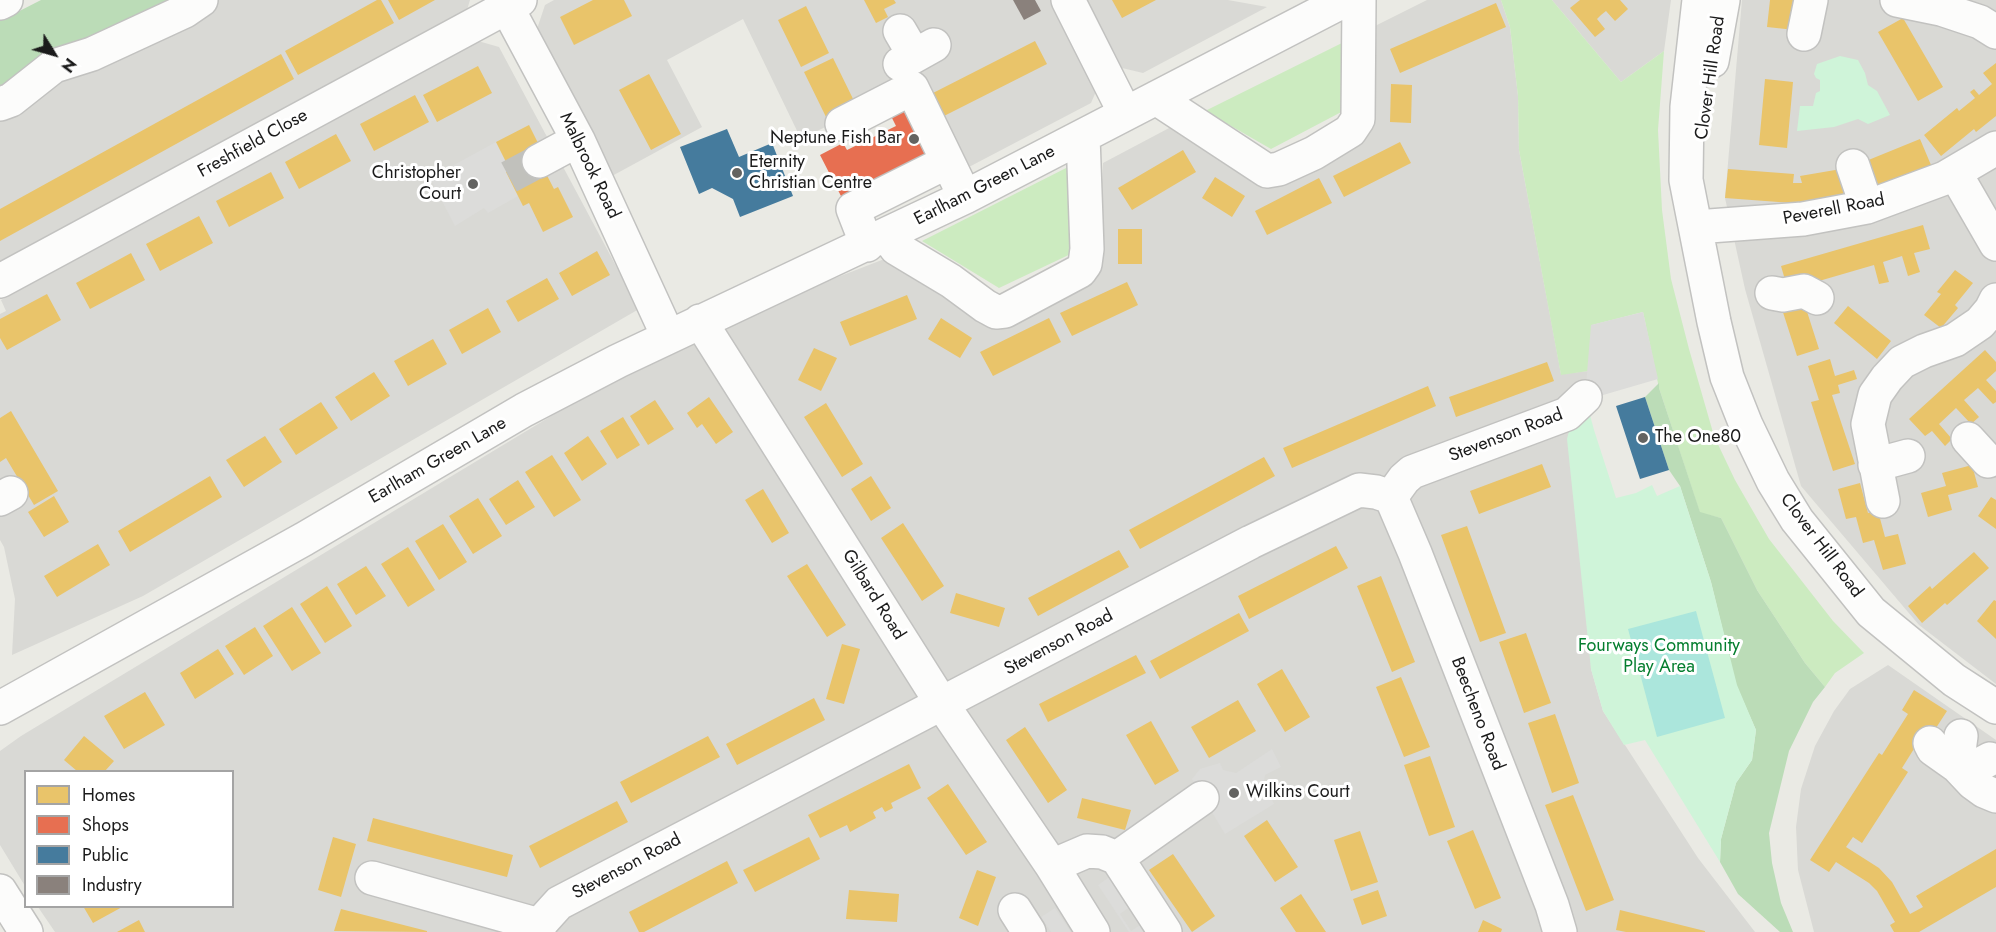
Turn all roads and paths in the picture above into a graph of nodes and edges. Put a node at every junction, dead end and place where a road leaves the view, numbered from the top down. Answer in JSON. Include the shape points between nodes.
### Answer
{"nodes":[{"id":1,"x":6,"y":0,"type":"edge"},
{"id":2,"x":201,"y":0,"type":"edge"},
{"id":3,"x":1068,"y":0,"type":"edge"},
{"id":4,"x":1345,"y":0,"type":"edge"},
{"id":5,"x":1359,"y":0,"type":"edge"},
{"id":6,"x":1699,"y":0,"type":"edge"},
{"id":7,"x":1723,"y":0,"type":"edge"},
{"id":8,"x":1811,"y":0,"type":"edge"},
{"id":9,"x":1897,"y":0,"type":"edge"},
{"id":10,"x":510,"y":2,"type":"edge"},
{"id":11,"x":0,"y":3,"type":"edge"},
{"id":12,"x":1996,"y":32,"type":"edge"},
{"id":13,"x":1804,"y":34,"type":"dead end"},
{"id":14,"x":1156,"y":98,"type":"junction"},
{"id":15,"x":0,"y":104,"type":"edge"},
{"id":16,"x":1125,"y":113,"type":"junction"},
{"id":17,"x":842,"y":124,"type":"dead end"},
{"id":18,"x":1083,"y":136,"type":"junction"},
{"id":19,"x":578,"y":140,"type":"junction"},
{"id":20,"x":1996,"y":148,"type":"edge"},
{"id":21,"x":539,"y":161,"type":"tunnel mouth"},
{"id":22,"x":949,"y":165,"type":"junction"},
{"id":23,"x":1853,"y":166,"type":"dead end"},
{"id":24,"x":1955,"y":174,"type":"junction"},
{"id":25,"x":965,"y":197,"type":"junction"},
{"id":26,"x":1867,"y":207,"type":"junction"},
{"id":27,"x":1696,"y":227,"type":"junction"},
{"id":28,"x":1995,"y":239,"type":"edge"},
{"id":29,"x":877,"y":240,"type":"junction"},
{"id":30,"x":0,"y":281,"type":"edge"},
{"id":31,"x":1772,"y":293,"type":"dead end"},
{"id":32,"x":1817,"y":298,"type":"dead end"},
{"id":33,"x":1996,"y":300,"type":"edge"},
{"id":34,"x":700,"y":321,"type":"junction"},
{"id":35,"x":668,"y":336,"type":"junction"},
{"id":36,"x":1585,"y":397,"type":"dead end"},
{"id":37,"x":1908,"y":456,"type":"dead end"},
{"id":38,"x":1875,"y":465,"type":"junction"},
{"id":39,"x":1391,"y":497,"type":"junction"},
{"id":40,"x":1883,"y":501,"type":"dead end"},
{"id":41,"x":942,"y":704,"type":"junction"},
{"id":42,"x":1,"y":707,"type":"edge"},
{"id":43,"x":1996,"y":707,"type":"edge"},
{"id":44,"x":1930,"y":743,"type":"dead end"},
{"id":45,"x":1972,"y":773,"type":"edge"},
{"id":46,"x":1202,"y":798,"type":"dead end"},
{"id":47,"x":1117,"y":858,"type":"junction"},
{"id":48,"x":1052,"y":866,"type":"junction"},
{"id":49,"x":372,"y":878,"type":"dead end"},
{"id":50,"x":0,"y":891,"type":"edge"},
{"id":51,"x":539,"y":929,"type":"edge"},
{"id":52,"x":26,"y":932,"type":"edge"},
{"id":53,"x":1094,"y":932,"type":"edge"},
{"id":54,"x":1165,"y":932,"type":"edge"},
{"id":55,"x":1560,"y":932,"type":"edge"}],
"edges":[{"from":1,"to":11,"type":"street"},
{"from":2,"to":15,"type":"street","via":[[102,50],[54,66],[11,100]]},
{"from":3,"to":16,"type":"street"},
{"from":4,"to":14,"type":"street","name":"Earlham Green Lane"},
{"from":5,"to":14,"type":"street","via":[[1358,119],[1350,130],[1314,153],[1267,171]]},
{"from":6,"to":27,"type":"street","name":"Clover Hill Road","via":[[1686,143],[1686,180]]},
{"from":7,"to":27,"type":"street","name":"Clover Hill Road","via":[[1703,115]]},
{"from":8,"to":13,"type":"street"},
{"from":9,"to":12,"type":"street","via":[[1941,9],[1980,22]]},
{"from":10,"to":19,"type":"street","name":"Malbrook Road"},
{"from":10,"to":30,"type":"street","name":"Freshfield Close"},
{"from":14,"to":16,"type":"street","name":"Earlham Green Lane"},
{"from":16,"to":18,"type":"street","name":"Earlham Green Lane"},
{"from":17,"to":22,"type":"street","via":[[912,88]]},
{"from":18,"to":25,"type":"street","name":"Earlham Green Lane"},
{"from":18,"to":29,"type":"street","name":"Earlham Green Lane","via":[[1088,249],[1085,264],[1080,271],[1005,312],[985,306],[951,281]]},
{"from":19,"to":21,"type":"street"},
{"from":19,"to":35,"type":"street","name":"Malbrook Road"},
{"from":20,"to":24,"type":"street","name":"Peverell Road"},
{"from":22,"to":25,"type":"street"},
{"from":22,"to":29,"type":"street","via":[[937,167],[853,209]]},
{"from":23,"to":26,"type":"street"},
{"from":24,"to":26,"type":"street","name":"Peverell Road"},
{"from":24,"to":28,"type":"street"},
{"from":25,"to":29,"type":"street","name":"Earlham Green Lane"},
{"from":26,"to":27,"type":"street","name":"Peverell Road","via":[[1803,219]]},
{"from":27,"to":43,"type":"street","name":"Clover Hill Road","via":[[1727,376],[1773,481],[1797,520],[1870,612],[1954,680]]},
{"from":29,"to":34,"type":"street","name":"Earlham Green Lane"},
{"from":31,"to":32,"type":"street","via":[[1804,291]]},
{"from":33,"to":38,"type":"street","via":[[1980,323],[1955,339],[1917,340],[1887,378],[1875,395],[1868,424]]},
{"from":34,"to":35,"type":"street","name":"Earlham Green Lane"},
{"from":34,"to":41,"type":"street","name":"Gilbard Road"},
{"from":35,"to":42,"type":"street","name":"Earlham Green Lane","via":[[524,410],[304,539]]},
{"from":36,"to":39,"type":"street","name":"Stevenson Road","via":[[1567,414],[1412,472]]},
{"from":37,"to":38,"type":"street"},
{"from":38,"to":40,"type":"street"},
{"from":39,"to":41,"type":"street","name":"Stevenson Road","via":[[1359,490],[1251,542]]},
{"from":39,"to":55,"type":"street","name":"Beecheno Road"},
{"from":41,"to":48,"type":"street","name":"Gilbard Road"},
{"from":41,"to":51,"type":"street","name":"Stevenson Road","via":[[559,903]]},
{"from":44,"to":45,"type":"street","via":[[1943,757]]},
{"from":46,"to":47,"type":"street"},
{"from":47,"to":48,"type":"street","via":[[1087,851]]},
{"from":47,"to":54,"type":"street"},
{"from":48,"to":53,"type":"street","name":"Gilbard Road"},
{"from":49,"to":51,"type":"street","name":"Stevenson Road"},
{"from":50,"to":52,"type":"street"}]}
